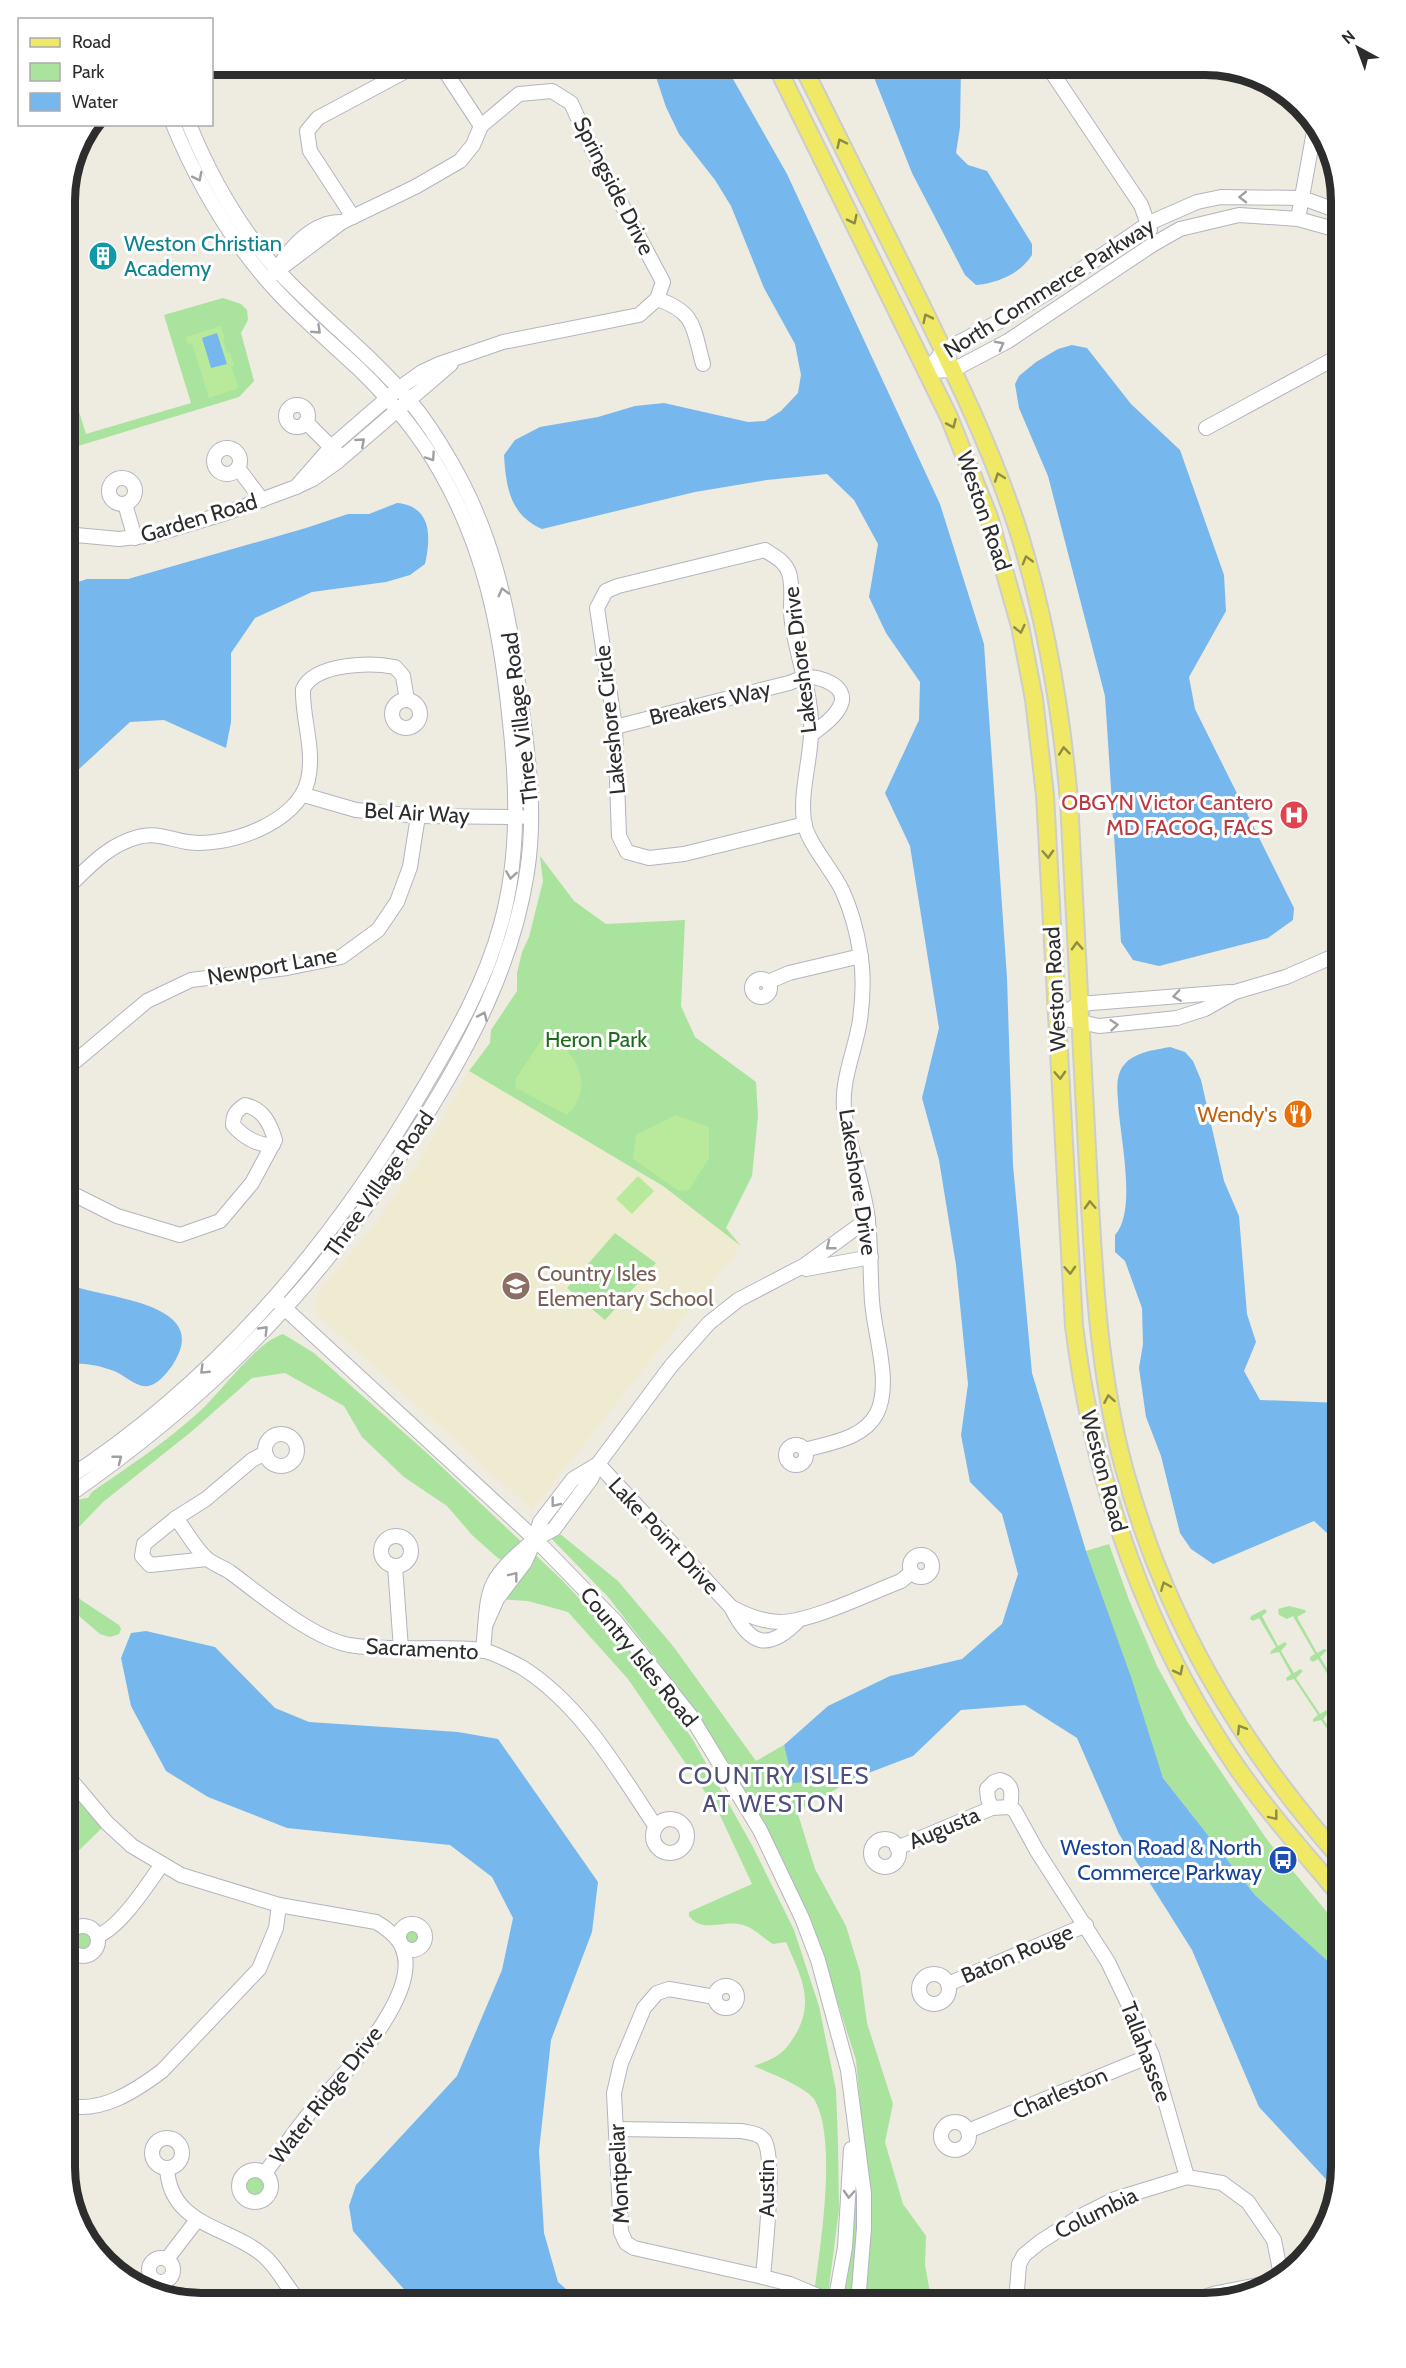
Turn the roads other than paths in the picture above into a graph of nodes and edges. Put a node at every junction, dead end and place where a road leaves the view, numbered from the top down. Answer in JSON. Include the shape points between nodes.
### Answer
{"nodes":[{"id":1,"x":397,"y":75,"type":"edge"},
{"id":2,"x":448,"y":75,"type":"edge"},
{"id":3,"x":781,"y":75,"type":"edge"},
{"id":4,"x":807,"y":75,"type":"edge"},
{"id":5,"x":1054,"y":75,"type":"edge"},
{"id":6,"x":174,"y":126,"type":"edge"},
{"id":7,"x":190,"y":126,"type":"edge"},
{"id":8,"x":481,"y":126,"type":"junction"},
{"id":9,"x":1313,"y":136,"type":"edge"},
{"id":10,"x":1302,"y":198,"type":"junction"},
{"id":11,"x":1331,"y":208,"type":"edge"},
{"id":12,"x":347,"y":219,"type":"junction"},
{"id":13,"x":1298,"y":219,"type":"junction"},
{"id":14,"x":1149,"y":223,"type":"junction"},
{"id":15,"x":1331,"y":228,"type":"edge"},
{"id":16,"x":1152,"y":245,"type":"junction"},
{"id":17,"x":277,"y":270,"type":"junction"},
{"id":18,"x":267,"y":280,"type":"junction"},
{"id":19,"x":657,"y":299,"type":"junction"},
{"id":20,"x":944,"y":350,"type":"junction"},
{"id":21,"x":457,"y":359,"type":"junction"},
{"id":22,"x":1331,"y":360,"type":"edge"},
{"id":23,"x":703,"y":364,"type":"dead end"},
{"id":24,"x":953,"y":370,"type":"junction"},
{"id":25,"x":927,"y":371,"type":"junction"},
{"id":26,"x":398,"y":388,"type":"junction"},
{"id":27,"x":386,"y":398,"type":"junction"},
{"id":28,"x":409,"y":400,"type":"junction"},
{"id":29,"x":397,"y":410,"type":"junction"},
{"id":30,"x":306,"y":422,"type":"dead end"},
{"id":31,"x":1206,"y":428,"type":"dead end"},
{"id":32,"x":332,"y":447,"type":"junction"},
{"id":33,"x":342,"y":458,"type":"junction"},
{"id":34,"x":238,"y":468,"type":"dead end"},
{"id":35,"x":296,"y":487,"type":"junction"},
{"id":36,"x":262,"y":500,"type":"junction"},
{"id":37,"x":125,"y":504,"type":"dead end"},
{"id":38,"x":75,"y":535,"type":"edge"},
{"id":39,"x":135,"y":538,"type":"junction"},
{"id":40,"x":782,"y":561,"type":"joint"},
{"id":41,"x":805,"y":677,"type":"junction"},
{"id":42,"x":407,"y":700,"type":"dead end"},
{"id":43,"x":615,"y":727,"type":"junction"},
{"id":44,"x":812,"y":734,"type":"junction"},
{"id":45,"x":303,"y":795,"type":"junction"},
{"id":46,"x":418,"y":816,"type":"junction"},
{"id":47,"x":532,"y":816,"type":"junction"},
{"id":48,"x":514,"y":817,"type":"junction"},
{"id":49,"x":804,"y":824,"type":"junction"},
{"id":50,"x":75,"y":880,"type":"edge"},
{"id":51,"x":861,"y":956,"type":"junction"},
{"id":52,"x":1331,"y":957,"type":"edge"},
{"id":53,"x":768,"y":982,"type":"dead end"},
{"id":54,"x":1235,"y":992,"type":"junction"},
{"id":55,"x":1079,"y":1004,"type":"junction"},
{"id":56,"x":1056,"y":1017,"type":"junction"},
{"id":57,"x":1080,"y":1022,"type":"junction"},
{"id":58,"x":75,"y":1062,"type":"edge"},
{"id":59,"x":273,"y":1145,"type":"dead end"},
{"id":60,"x":75,"y":1195,"type":"edge"},
{"id":61,"x":868,"y":1219,"type":"junction"},
{"id":62,"x":872,"y":1257,"type":"junction"},
{"id":63,"x":792,"y":1272,"type":"junction"},
{"id":64,"x":280,"y":1304,"type":"junction"},
{"id":65,"x":805,"y":1450,"type":"dead end"},
{"id":66,"x":265,"y":1453,"type":"dead end"},
{"id":67,"x":598,"y":1464,"type":"junction"},
{"id":68,"x":75,"y":1473,"type":"edge"},
{"id":69,"x":75,"y":1488,"type":"edge"},
{"id":70,"x":176,"y":1518,"type":"junction"},
{"id":71,"x":535,"y":1539,"type":"junction"},
{"id":72,"x":207,"y":1559,"type":"junction"},
{"id":73,"x":395,"y":1566,"type":"dead end"},
{"id":74,"x":912,"y":1572,"type":"dead end"},
{"id":75,"x":731,"y":1607,"type":"junction"},
{"id":76,"x":799,"y":1620,"type":"junction"},
{"id":77,"x":401,"y":1649,"type":"junction"},
{"id":78,"x":483,"y":1651,"type":"junction"},
{"id":79,"x":75,"y":1787,"type":"edge"},
{"id":80,"x":1010,"y":1807,"type":"junction"},
{"id":81,"x":992,"y":1808,"type":"junction"},
{"id":82,"x":656,"y":1827,"type":"dead end"},
{"id":83,"x":1331,"y":1847,"type":"edge"},
{"id":84,"x":897,"y":1848,"type":"dead end"},
{"id":85,"x":162,"y":1864,"type":"junction"},
{"id":86,"x":1331,"y":1884,"type":"edge"},
{"id":87,"x":279,"y":1905,"type":"junction"},
{"id":88,"x":1086,"y":1925,"type":"junction"},
{"id":89,"x":97,"y":1936,"type":"dead end"},
{"id":90,"x":948,"y":1984,"type":"dead end"},
{"id":91,"x":715,"y":1997,"type":"dead end"},
{"id":92,"x":1152,"y":2055,"type":"junction"},
{"id":93,"x":75,"y":2107,"type":"edge"},
{"id":94,"x":852,"y":2114,"type":"junction"},
{"id":95,"x":617,"y":2128,"type":"junction"},
{"id":96,"x":968,"y":2131,"type":"dead end"},
{"id":97,"x":167,"y":2168,"type":"dead end"},
{"id":98,"x":265,"y":2173,"type":"dead end"},
{"id":99,"x":1187,"y":2177,"type":"junction"},
{"id":100,"x":197,"y":2220,"type":"junction"},
{"id":101,"x":167,"y":2259,"type":"dead end"},
{"id":102,"x":1280,"y":2269,"type":"edge"},
{"id":103,"x":763,"y":2277,"type":"junction"},
{"id":104,"x":291,"y":2293,"type":"edge"},
{"id":105,"x":811,"y":2293,"type":"edge"},
{"id":106,"x":838,"y":2293,"type":"edge"},
{"id":107,"x":859,"y":2293,"type":"edge"},
{"id":108,"x":1017,"y":2293,"type":"edge"}],
"edges":[{"from":1,"to":12,"type":"street","via":[[318,118],[307,131],[309,151]]},
{"from":2,"to":8,"type":"street"},
{"from":3,"to":25,"type":"main road","name":"Weston Road","one_way":true},
{"from":20,"to":4,"type":"main road","name":"Weston Road","one_way":true},
{"from":5,"to":14,"type":"street","via":[[1141,205]]},
{"from":6,"to":18,"type":"street","name":"Three Village Road","one_way":true,"via":[[216,212]]},
{"from":7,"to":17,"type":"street","name":"Three Village Road","via":[[228,204]]},
{"from":8,"to":12,"type":"street","name":"Springside Drive","via":[[460,161]]},
{"from":8,"to":19,"type":"street","name":"Springside Drive","via":[[519,94],[552,91],[571,103],[663,282]]},
{"from":9,"to":10,"type":"street"},
{"from":10,"to":11,"type":"street","name":"North Commerce Parkway"},
{"from":10,"to":13,"type":"street"},
{"from":10,"to":14,"type":"street","name":"North Commerce Parkway","one_way":true,"via":[[1221,197],[1197,202]]},
{"from":12,"to":17,"type":"street","name":"Springside Drive","via":[[328,222],[308,234]]},
{"from":13,"to":15,"type":"street","name":"North Commerce Parkway"},
{"from":13,"to":16,"type":"street","name":"North Commerce Parkway","via":[[1239,215],[1180,229]]},
{"from":14,"to":16,"type":"street"},
{"from":14,"to":20,"type":"street","name":"North Commerce Parkway","via":[[1047,293]]},
{"from":24,"to":16,"type":"street","name":"North Commerce Parkway","one_way":true,"via":[[1044,319]]},
{"from":17,"to":18,"type":"street","name":"Springside Drive"},
{"from":17,"to":26,"type":"street","name":"Three Village Road"},
{"from":18,"to":27,"type":"street","name":"Three Village Road","one_way":true},
{"from":19,"to":21,"type":"street","via":[[639,315],[503,342]]},
{"from":19,"to":23,"type":"street","via":[[677,306],[692,322]]},
{"from":20,"to":24,"type":"main road","name":"Weston Road"},
{"from":20,"to":25,"type":"street","name":"North Commerce Parkway"},
{"from":21,"to":26,"type":"street","via":[[423,372]]},
{"from":21,"to":28,"type":"street"},
{"from":22,"to":31,"type":"street"},
{"from":24,"to":25,"type":"street","name":"North Commerce Parkway"},
{"from":55,"to":24,"type":"main road","name":"Weston Road","one_way":true,"via":[[1069,800],[1049,650],[1010,507]]},
{"from":25,"to":56,"type":"main road","name":"Weston Road","one_way":true,"via":[[977,484],[1020,626],[1042,761]]},
{"from":26,"to":27,"type":"street"},
{"from":26,"to":28,"type":"street","name":"Three Village Road"},
{"from":27,"to":29,"type":"street","name":"Three Village Road"},
{"from":27,"to":32,"type":"street","name":"Garden Road"},
{"from":28,"to":29,"type":"street"},
{"from":47,"to":28,"type":"street","name":"Three Village Road","one_way":true,"via":[[530,767],[516,662],[505,598],[489,543],[451,461]]},
{"from":33,"to":29,"type":"street","name":"Garden Road","one_way":true},
{"from":29,"to":48,"type":"street","name":"Three Village Road","one_way":true,"via":[[439,468],[460,508],[492,602],[504,664],[516,771]]},
{"from":30,"to":32,"type":"street"},
{"from":32,"to":33,"type":"street"},
{"from":32,"to":35,"type":"street","name":"Garden Road"},
{"from":33,"to":35,"type":"street","name":"Garden Road"},
{"from":34,"to":36,"type":"street"},
{"from":35,"to":36,"type":"street","name":"Garden Road"},
{"from":36,"to":39,"type":"street","name":"Garden Road"},
{"from":37,"to":39,"type":"street"},
{"from":38,"to":39,"type":"street","name":"Garden Road"},
{"from":40,"to":41,"type":"street","name":"Lakeshore Drive","via":[[790,579],[791,622]]},
{"from":40,"to":43,"type":"street","name":"Lakeshore Circle","via":[[765,550],[606,591],[597,608]]},
{"from":41,"to":43,"type":"street","name":"Breakers Way"},
{"from":41,"to":44,"type":"street","name":"Lakeshore Drive"},
{"from":41,"to":44,"type":"street","via":[[831,682],[842,699],[841,706]]},
{"from":42,"to":45,"type":"street","via":[[403,676],[396,667],[373,664],[330,669],[310,679],[303,689],[310,753],[309,778]]},
{"from":43,"to":49,"type":"street","name":"Lakeshore Circle","via":[[619,836],[627,852],[649,858],[684,854]]},
{"from":44,"to":49,"type":"street","name":"Lakeshore Drive","via":[[803,794]]},
{"from":45,"to":46,"type":"street","name":"Bel Air Way","via":[[356,810]]},
{"from":45,"to":50,"type":"street","via":[[275,821],[246,835],[215,842],[188,842],[153,834],[119,843]]},
{"from":46,"to":48,"type":"street","name":"Bel Air Way"},
{"from":46,"to":58,"type":"street","name":"Newport Lane","via":[[410,867],[397,902],[378,930],[342,957],[191,980],[147,1001]]},
{"from":47,"to":48,"type":"street","name":"Bel Air Way"},
{"from":64,"to":47,"type":"street","name":"Three Village Road","one_way":true,"via":[[325,1263],[366,1207],[447,1083],[479,1025],[517,924]]},
{"from":48,"to":64,"type":"street","name":"Three Village Road","one_way":true,"via":[[513,872],[501,923],[486,973],[465,1019],[392,1144]]},
{"from":49,"to":51,"type":"street","name":"Lakeshore Drive","via":[[842,890],[856,927]]},
{"from":51,"to":53,"type":"street","via":[[789,973]]},
{"from":51,"to":61,"type":"street","name":"Lakeshore Drive","via":[[860,1022],[845,1082],[844,1113]]},
{"from":52,"to":54,"type":"street","via":[[1286,977]]},
{"from":54,"to":55,"type":"street","one_way":true},
{"from":57,"to":54,"type":"street","one_way":true,"via":[[1099,1026],[1177,1018]]},
{"from":55,"to":56,"type":"street"},
{"from":55,"to":57,"type":"main road","name":"Weston Road"},
{"from":56,"to":57,"type":"street"},
{"from":56,"to":86,"type":"main road","name":"Weston Road","one_way":true,"via":[[1074,1326],[1091,1430],[1113,1513],[1160,1632],[1202,1712],[1276,1820]]},
{"from":83,"to":57,"type":"main road","name":"Weston Road","one_way":true,"via":[[1274,1777],[1219,1694],[1169,1596],[1133,1498],[1112,1414],[1096,1311]]},
{"from":59,"to":60,"type":"street","via":[[252,1183],[220,1221],[180,1235],[117,1216]]},
{"from":61,"to":62,"type":"street","name":"Lakeshore Drive"},
{"from":61,"to":63,"type":"street","one_way":true},
{"from":62,"to":63,"type":"street"},
{"from":62,"to":65,"type":"street","name":"Lakeshore Drive","via":[[872,1302],[882,1389],[877,1413],[863,1431]]},
{"from":63,"to":67,"type":"street","via":[[738,1300],[709,1323],[671,1366]]},
{"from":64,"to":68,"type":"street","name":"Three Village Road","one_way":true,"via":[[141,1425]]},
{"from":69,"to":64,"type":"street","name":"Three Village Road","one_way":true,"via":[[195,1397]]},
{"from":64,"to":71,"type":"street","name":"Country Isles Road"},
{"from":66,"to":70,"type":"street"},
{"from":67,"to":71,"type":"street","via":[[573,1479],[540,1522]]},
{"from":67,"to":75,"type":"street","name":"Lake Point Drive"},
{"from":70,"to":72,"type":"street","name":"Sacramento"},
{"from":70,"to":72,"type":"street","via":[[144,1544],[142,1556],[150,1565]]},
{"from":71,"to":78,"type":"street","via":[[525,1562],[497,1599],[485,1626]]},
{"from":71,"to":94,"type":"street","name":"Country Isles Road","via":[[616,1622],[690,1715],[760,1830],[818,1960],[848,2070]]},
{"from":72,"to":77,"type":"street","name":"Sacramento","via":[[333,1641]]},
{"from":73,"to":77,"type":"street"},
{"from":74,"to":76,"type":"street","name":"Lake Point Drive","via":[[901,1581]]},
{"from":75,"to":76,"type":"street","name":"Lake Point Drive","via":[[770,1621]]},
{"from":75,"to":76,"type":"street","name":"Lake Point Drive","via":[[745,1630],[763,1641],[782,1636]]},
{"from":77,"to":78,"type":"street","name":"Sacramento"},
{"from":78,"to":82,"type":"street","name":"Sacramento","via":[[521,1667],[561,1697],[607,1753]]},
{"from":79,"to":85,"type":"street","name":"Water Ridge Drive","via":[[123,1838]]},
{"from":80,"to":81,"type":"street"},
{"from":80,"to":81,"type":"street","name":"Tallahassee","via":[[1011,1787],[1000,1780],[987,1789]]},
{"from":80,"to":88,"type":"street","name":"Tallahassee"},
{"from":81,"to":84,"type":"street","name":"Augusta"},
{"from":85,"to":87,"type":"street","name":"Water Ridge Drive","via":[[181,1875]]},
{"from":85,"to":89,"type":"street","via":[[132,1904]]},
{"from":87,"to":93,"type":"street","via":[[276,1928],[259,1969],[162,2071],[101,2106]]},
{"from":87,"to":98,"type":"street","name":"Water Ridge Drive","via":[[376,1922],[387,1928],[402,1946],[405,1965],[396,2001],[379,2029]]},
{"from":88,"to":90,"type":"street","name":"Baton Rouge"},
{"from":88,"to":92,"type":"street","name":"Tallahassee"},
{"from":91,"to":95,"type":"street","name":"Montpeliar","via":[[664,1990],[648,2002],[621,2063],[614,2093]]},
{"from":92,"to":96,"type":"street","name":"Charleston"},
{"from":92,"to":99,"type":"street","name":"Tallahassee"},
{"from":94,"to":106,"type":"street","name":"Country Isles Road","one_way":true,"via":[[845,2247]]},
{"from":94,"to":107,"type":"street","name":"Country Isles Road","via":[[864,2194]]},
{"from":95,"to":103,"type":"street","name":"Montpeliar","via":[[621,2232],[626,2243]]},
{"from":95,"to":103,"type":"street","name":"Austin","via":[[742,2132],[757,2134],[764,2140],[770,2165]]},
{"from":97,"to":100,"type":"street","via":[[173,2192]]},
{"from":99,"to":102,"type":"street","via":[[1222,2184],[1248,2202],[1274,2240]]},
{"from":99,"to":108,"type":"street","name":"Columbia","via":[[1115,2199],[1040,2242],[1018,2264]]},
{"from":100,"to":101,"type":"street"},
{"from":100,"to":104,"type":"street","via":[[257,2250]]},
{"from":103,"to":105,"type":"street","name":"Montpeliar"}]}
